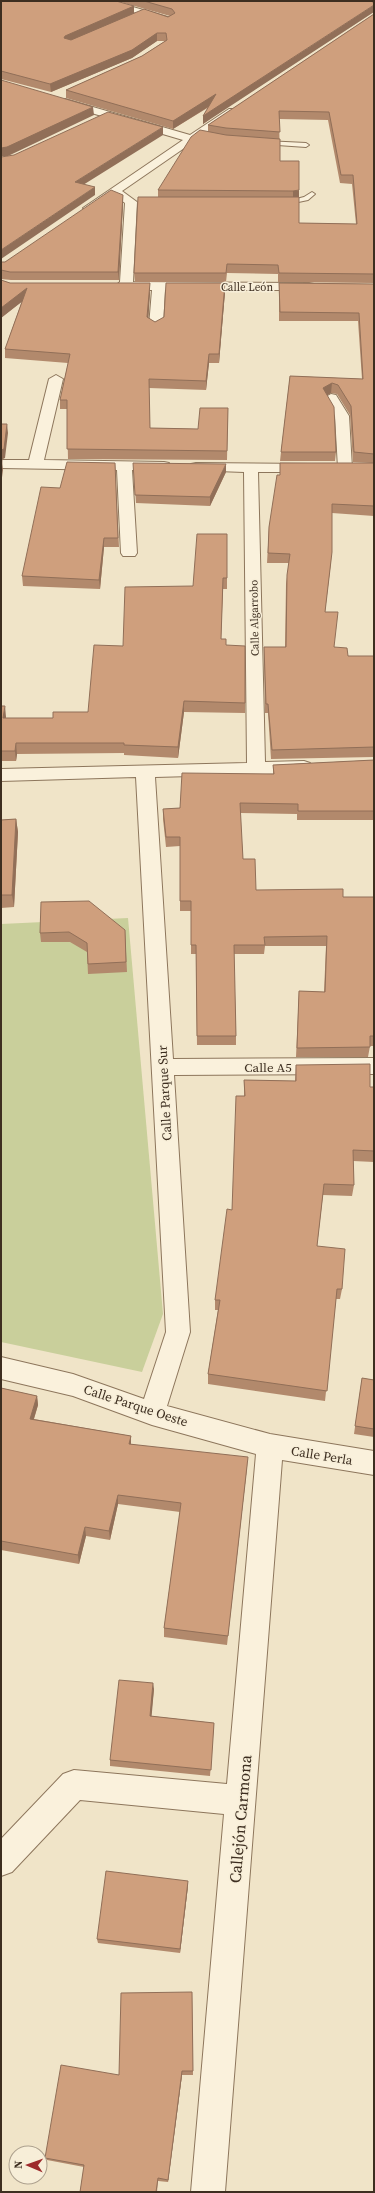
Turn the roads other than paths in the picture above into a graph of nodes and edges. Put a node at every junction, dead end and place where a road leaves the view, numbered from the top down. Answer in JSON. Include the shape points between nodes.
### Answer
{"nodes":[{"id":1,"x":102,"y":1,"type":"edge"},
{"id":2,"x":145,"y":13,"type":"junction"},
{"id":3,"x":133,"y":17,"type":"edge"},
{"id":4,"x":169,"y":20,"type":"edge"},
{"id":5,"x":59,"y":95,"type":"edge"},
{"id":6,"x":243,"y":104,"type":"edge"},
{"id":7,"x":106,"y":115,"type":"junction"},
{"id":8,"x":93,"y":121,"type":"edge"},
{"id":9,"x":199,"y":137,"type":"junction"},
{"id":10,"x":258,"y":143,"type":"edge"},
{"id":11,"x":306,"y":145,"type":"dead end"},
{"id":12,"x":115,"y":191,"type":"junction"},
{"id":13,"x":312,"y":194,"type":"dead end"},
{"id":14,"x":279,"y":202,"type":"edge"},
{"id":15,"x":80,"y":214,"type":"edge"},
{"id":16,"x":110,"y":286,"type":"edge"},
{"id":17,"x":126,"y":286,"type":"junction"},
{"id":18,"x":159,"y":286,"type":"junction"},
{"id":19,"x":318,"y":287,"type":"edge"},
{"id":20,"x":156,"y":326,"type":"edge"},
{"id":21,"x":56,"y":379,"type":"dead end"},
{"id":22,"x":331,"y":398,"type":"edge"},
{"id":23,"x":1,"y":464,"type":"edge"},
{"id":24,"x":35,"y":465,"type":"junction"},
{"id":25,"x":124,"y":466,"type":"junction"},
{"id":26,"x":251,"y":468,"type":"junction"},
{"id":27,"x":129,"y":553,"type":"dead end"},
{"id":28,"x":319,"y":766,"type":"edge"},
{"id":29,"x":256,"y":768,"type":"junction"},
{"id":30,"x":145,"y":770,"type":"junction"},
{"id":31,"x":1,"y":775,"type":"edge"},
{"id":32,"x":374,"y":1066,"type":"edge"},
{"id":33,"x":162,"y":1067,"type":"junction"},
{"id":34,"x":1,"y":1368,"type":"edge"},
{"id":35,"x":152,"y":1413,"type":"junction"},
{"id":36,"x":270,"y":1446,"type":"junction"},
{"id":37,"x":374,"y":1463,"type":"edge"},
{"id":38,"x":242,"y":1800,"type":"junction"},
{"id":39,"x":1,"y":1861,"type":"edge"},
{"id":40,"x":208,"y":2192,"type":"edge"}],
"edges":[{"from":1,"to":2,"type":"street"},
{"from":2,"to":3,"type":"lane"},
{"from":2,"to":4,"type":"street"},
{"from":5,"to":7,"type":"street"},
{"from":6,"to":9,"type":"street"},
{"from":7,"to":8,"type":"street"},
{"from":7,"to":9,"type":"street"},
{"from":9,"to":12,"type":"street"},
{"from":10,"to":11,"type":"lane"},
{"from":12,"to":15,"type":"street"},
{"from":12,"to":17,"type":"street","via":[[134,202]]},
{"from":13,"to":14,"type":"lane","via":[[294,203]]},
{"from":16,"to":17,"type":"street","name":"Calle León"},
{"from":17,"to":18,"type":"street","name":"Calle León"},
{"from":18,"to":19,"type":"street","name":"Calle León"},
{"from":18,"to":20,"type":"street"},
{"from":21,"to":24,"type":"street"},
{"from":22,"to":26,"type":"street","via":[[342,416],[353,468]]},
{"from":23,"to":24,"type":"street"},
{"from":24,"to":25,"type":"street"},
{"from":25,"to":26,"type":"street"},
{"from":25,"to":27,"type":"street"},
{"from":26,"to":29,"type":"street","name":"Calle Algarrobo"},
{"from":28,"to":29,"type":"street"},
{"from":29,"to":30,"type":"street"},
{"from":30,"to":31,"type":"street"},
{"from":30,"to":33,"type":"street","name":"Calle Parque Sur"},
{"from":32,"to":33,"type":"street","name":"Calle A5"},
{"from":33,"to":35,"type":"street","name":"Calle Parque Sur","via":[[178,1332]]},
{"from":34,"to":35,"type":"street","name":"Calle Parque Oeste","via":[[73,1385]]},
{"from":35,"to":36,"type":"street","name":"Calle Parque Oeste"},
{"from":36,"to":37,"type":"street","name":"Calle Perla"},
{"from":36,"to":38,"type":"street","name":"Callejón Carmona"},
{"from":38,"to":39,"type":"street","via":[[74,1785]]},
{"from":38,"to":40,"type":"street","name":"Callejón Carmona"}]}
